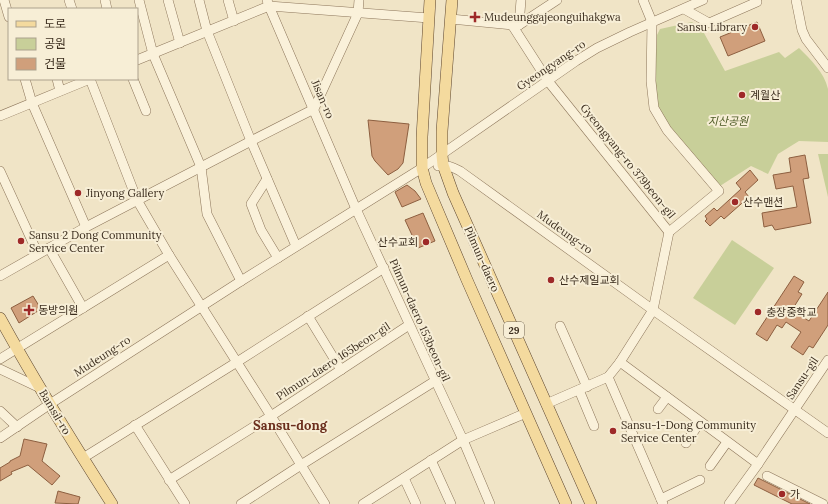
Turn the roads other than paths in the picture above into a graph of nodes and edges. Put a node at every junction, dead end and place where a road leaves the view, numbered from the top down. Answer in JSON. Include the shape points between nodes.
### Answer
{"nodes":[{"id":1,"x":4,"y":0,"type":"edge"},
{"id":2,"x":139,"y":0,"type":"edge"},
{"id":3,"x":168,"y":0,"type":"edge"},
{"id":4,"x":199,"y":0,"type":"edge"},
{"id":5,"x":228,"y":0,"type":"edge"},
{"id":6,"x":359,"y":0,"type":"edge"},
{"id":7,"x":430,"y":0,"type":"edge"},
{"id":8,"x":452,"y":0,"type":"edge"},
{"id":9,"x":521,"y":0,"type":"edge"},
{"id":10,"x":557,"y":0,"type":"edge"},
{"id":11,"x":643,"y":0,"type":"edge"},
{"id":12,"x":703,"y":0,"type":"edge"},
{"id":13,"x":796,"y":0,"type":"edge"},
{"id":14,"x":757,"y":2,"type":"dead end"},
{"id":15,"x":268,"y":3,"type":"edge"},
{"id":16,"x":296,"y":4,"type":"edge"},
{"id":17,"x":684,"y":9,"type":"junction"},
{"id":18,"x":358,"y":13,"type":"junction"},
{"id":19,"x":8,"y":14,"type":"edge"},
{"id":20,"x":429,"y":18,"type":"junction"},
{"id":21,"x":451,"y":19,"type":"junction"},
{"id":22,"x":234,"y":21,"type":"junction"},
{"id":23,"x":652,"y":22,"type":"junction"},
{"id":24,"x":516,"y":25,"type":"junction"},
{"id":25,"x":207,"y":31,"type":"junction"},
{"id":26,"x":180,"y":43,"type":"junction"},
{"id":27,"x":153,"y":54,"type":"junction"},
{"id":28,"x":138,"y":60,"type":"edge"},
{"id":29,"x":828,"y":68,"type":"edge"},
{"id":30,"x":26,"y":80,"type":"edge"},
{"id":31,"x":57,"y":80,"type":"edge"},
{"id":32,"x":88,"y":80,"type":"edge"},
{"id":33,"x":90,"y":80,"type":"edge"},
{"id":34,"x":133,"y":80,"type":"edge"},
{"id":35,"x":548,"y":81,"type":"junction"},
{"id":36,"x":60,"y":91,"type":"junction"},
{"id":37,"x":32,"y":103,"type":"junction"},
{"id":38,"x":314,"y":109,"type":"junction"},
{"id":39,"x":146,"y":111,"type":"dead end"},
{"id":40,"x":0,"y":116,"type":"edge"},
{"id":41,"x":250,"y":141,"type":"junction"},
{"id":42,"x":442,"y":160,"type":"junction"},
{"id":43,"x":201,"y":166,"type":"junction"},
{"id":44,"x":422,"y":168,"type":"junction"},
{"id":45,"x":0,"y":171,"type":"edge"},
{"id":46,"x":267,"y":179,"type":"junction"},
{"id":47,"x":137,"y":200,"type":"junction"},
{"id":48,"x":356,"y":209,"type":"junction"},
{"id":49,"x":86,"y":228,"type":"junction"},
{"id":50,"x":670,"y":232,"type":"junction"},
{"id":51,"x":296,"y":246,"type":"junction"},
{"id":52,"x":49,"y":248,"type":"junction"},
{"id":53,"x":38,"y":254,"type":"junction"},
{"id":54,"x":169,"y":255,"type":"junction"},
{"id":55,"x":278,"y":258,"type":"junction"},
{"id":56,"x":384,"y":268,"type":"junction"},
{"id":57,"x":0,"y":276,"type":"edge"},
{"id":58,"x":241,"y":281,"type":"junction"},
{"id":59,"x":201,"y":307,"type":"junction"},
{"id":60,"x":83,"y":308,"type":"junction"},
{"id":61,"x":653,"y":310,"type":"junction"},
{"id":62,"x":308,"y":316,"type":"junction"},
{"id":63,"x":0,"y":318,"type":"edge"},
{"id":64,"x":409,"y":325,"type":"junction"},
{"id":65,"x":560,"y":326,"type":"dead end"},
{"id":66,"x":17,"y":349,"type":"junction"},
{"id":67,"x":0,"y":359,"type":"edge"},
{"id":68,"x":828,"y":360,"type":"edge"},
{"id":69,"x":237,"y":362,"type":"junction"},
{"id":70,"x":620,"y":362,"type":"junction"},
{"id":71,"x":0,"y":369,"type":"edge"},
{"id":72,"x":341,"y":370,"type":"junction"},
{"id":73,"x":608,"y":377,"type":"junction"},
{"id":74,"x":435,"y":381,"type":"junction"},
{"id":75,"x":40,"y":388,"type":"junction"},
{"id":76,"x":583,"y":388,"type":"junction"},
{"id":77,"x":667,"y":397,"type":"junction"},
{"id":78,"x":50,"y":404,"type":"junction"},
{"id":79,"x":546,"y":404,"type":"junction"},
{"id":80,"x":658,"y":409,"type":"dead end"},
{"id":81,"x":795,"y":410,"type":"junction"},
{"id":82,"x":0,"y":411,"type":"edge"},
{"id":83,"x":526,"y":413,"type":"junction"},
{"id":84,"x":271,"y":416,"type":"junction"},
{"id":85,"x":700,"y":422,"type":"junction"},
{"id":86,"x":135,"y":425,"type":"junction"},
{"id":87,"x":594,"y":426,"type":"dead end"},
{"id":88,"x":17,"y":427,"type":"junction"},
{"id":89,"x":828,"y":433,"type":"edge"},
{"id":90,"x":0,"y":438,"type":"edge"},
{"id":91,"x":463,"y":440,"type":"junction"},
{"id":92,"x":727,"y":442,"type":"junction"},
{"id":93,"x":686,"y":443,"type":"dead end"},
{"id":94,"x":83,"y":458,"type":"junction"},
{"id":95,"x":431,"y":460,"type":"junction"},
{"id":96,"x":758,"y":464,"type":"junction"},
{"id":97,"x":301,"y":465,"type":"junction"},
{"id":98,"x":710,"y":466,"type":"dead end"},
{"id":99,"x":768,"y":476,"type":"dead end"},
{"id":100,"x":404,"y":478,"type":"junction"},
{"id":101,"x":169,"y":480,"type":"junction"},
{"id":102,"x":700,"y":480,"type":"dead end"},
{"id":103,"x":662,"y":501,"type":"edge"},
{"id":104,"x":112,"y":504,"type":"edge"},
{"id":105,"x":184,"y":504,"type":"edge"},
{"id":106,"x":241,"y":504,"type":"edge"},
{"id":107,"x":325,"y":504,"type":"edge"},
{"id":108,"x":363,"y":504,"type":"edge"},
{"id":109,"x":416,"y":504,"type":"edge"},
{"id":110,"x":451,"y":504,"type":"edge"},
{"id":111,"x":490,"y":504,"type":"edge"},
{"id":112,"x":566,"y":504,"type":"edge"},
{"id":113,"x":591,"y":504,"type":"edge"},
{"id":114,"x":729,"y":504,"type":"edge"},
{"id":115,"x":823,"y":504,"type":"edge"}],
"edges":[{"from":1,"to":19,"type":"street"},
{"from":2,"to":27,"type":"street"},
{"from":3,"to":26,"type":"street"},
{"from":4,"to":25,"type":"street"},
{"from":5,"to":22,"type":"street"},
{"from":6,"to":18,"type":"street"},
{"from":7,"to":20,"type":"main road","name":"Pilmun-daero","number":"29"},
{"from":8,"to":21,"type":"main road","name":"Pilmun-daero","number":"29"},
{"from":9,"to":24,"type":"street"},
{"from":10,"to":24,"type":"street"},
{"from":11,"to":23,"type":"street"},
{"from":12,"to":17,"type":"street","name":"Gyeongyang-ro"},
{"from":13,"to":29,"type":"street","via":[[806,40]]},
{"from":14,"to":17,"type":"street","via":[[709,23]]},
{"from":15,"to":16,"type":"street"},
{"from":15,"to":22,"type":"street"},
{"from":15,"to":38,"type":"street","name":"Jisan-ro"},
{"from":16,"to":18,"type":"street"},
{"from":17,"to":23,"type":"street","name":"Gyeongyang-ro"},
{"from":18,"to":20,"type":"street"},
{"from":18,"to":38,"type":"street"},
{"from":20,"to":44,"type":"main road","name":"Pilmun-daero","number":"29"},
{"from":21,"to":24,"type":"street"},
{"from":21,"to":42,"type":"main road","name":"Pilmun-daero","number":"29"},
{"from":22,"to":25,"type":"street"},
{"from":23,"to":35,"type":"street","name":"Gyeongyang-ro","via":[[597,48]]},
{"from":23,"to":50,"type":"street","via":[[651,81],[654,108],[667,130],[719,191]]},
{"from":24,"to":35,"type":"street","name":"Gyeongyang-ro 379beon-gil"},
{"from":25,"to":26,"type":"street"},
{"from":25,"to":41,"type":"street"},
{"from":26,"to":27,"type":"street"},
{"from":27,"to":28,"type":"street"},
{"from":27,"to":43,"type":"street"},
{"from":30,"to":37,"type":"street"},
{"from":31,"to":36,"type":"street"},
{"from":32,"to":36,"type":"street"},
{"from":33,"to":47,"type":"street"},
{"from":34,"to":39,"type":"street"},
{"from":35,"to":42,"type":"street","name":"Gyeongyang-ro"},
{"from":35,"to":50,"type":"street","name":"Gyeongyang-ro 379beon-gil"},
{"from":36,"to":37,"type":"street"},
{"from":37,"to":40,"type":"street"},
{"from":37,"to":49,"type":"street"},
{"from":38,"to":41,"type":"street"},
{"from":38,"to":48,"type":"street","name":"Jisan-ro"},
{"from":41,"to":43,"type":"street"},
{"from":41,"to":46,"type":"street"},
{"from":42,"to":44,"type":"street","name":"Gyeongyang-ro"},
{"from":42,"to":61,"type":"street","name":"Mudeung-ro"},
{"from":42,"to":79,"type":"main road","name":"Pilmun-daero","number":"29","via":[[453,193]]},
{"from":43,"to":47,"type":"street"},
{"from":43,"to":58,"type":"street","via":[[207,214]]},
{"from":44,"to":48,"type":"street","name":"Mudeung-ro"},
{"from":44,"to":83,"type":"main road","name":"Pilmun-daero","number":"29","via":[[426,183]]},
{"from":45,"to":53,"type":"street"},
{"from":46,"to":51,"type":"street"},
{"from":46,"to":55,"type":"street","via":[[251,204],[261,230]]},
{"from":47,"to":49,"type":"street"},
{"from":47,"to":54,"type":"street"},
{"from":48,"to":51,"type":"street","name":"Mudeung-ro"},
{"from":48,"to":56,"type":"street","name":"Pilmun-daero 153beon-gil"},
{"from":49,"to":52,"type":"street"},
{"from":50,"to":61,"type":"street","name":"Gyeongyang-ro 379beon-gil"},
{"from":51,"to":55,"type":"street","name":"Mudeung-ro"},
{"from":52,"to":53,"type":"street"},
{"from":52,"to":60,"type":"street"},
{"from":53,"to":57,"type":"street"},
{"from":54,"to":59,"type":"street"},
{"from":54,"to":60,"type":"street"},
{"from":55,"to":58,"type":"street","name":"Mudeung-ro"},
{"from":56,"to":62,"type":"street"},
{"from":56,"to":64,"type":"street","name":"Pilmun-daero 153beon-gil"},
{"from":58,"to":59,"type":"street","name":"Mudeung-ro"},
{"from":59,"to":69,"type":"street"},
{"from":59,"to":78,"type":"street","name":"Mudeung-ro"},
{"from":60,"to":66,"type":"street"},
{"from":61,"to":70,"type":"street"},
{"from":61,"to":81,"type":"street","name":"Mudeung-ro"},
{"from":62,"to":69,"type":"street"},
{"from":62,"to":72,"type":"street"},
{"from":63,"to":66,"type":"main road","name":"Bamsil-ro"},
{"from":64,"to":72,"type":"street","name":"Pilmun-daero 165beon-gil"},
{"from":64,"to":74,"type":"street","name":"Pilmun-daero 153beon-gil"},
{"from":65,"to":76,"type":"street"},
{"from":66,"to":67,"type":"street"},
{"from":66,"to":75,"type":"main road","name":"Bamsil-ro"},
{"from":68,"to":81,"type":"street","name":"Sansu-gil"},
{"from":69,"to":84,"type":"street"},
{"from":69,"to":86,"type":"street"},
{"from":70,"to":73,"type":"street"},
{"from":70,"to":77,"type":"street"},
{"from":71,"to":75,"type":"street"},
{"from":72,"to":84,"type":"street","name":"Pilmun-daero 165beon-gil"},
{"from":73,"to":76,"type":"street"},
{"from":73,"to":103,"type":"street"},
{"from":74,"to":91,"type":"street","name":"Pilmun-daero 153beon-gil"},
{"from":74,"to":97,"type":"street"},
{"from":75,"to":78,"type":"main road","name":"Bamsil-ro"},
{"from":76,"to":79,"type":"street"},
{"from":76,"to":87,"type":"street"},
{"from":77,"to":80,"type":"street"},
{"from":77,"to":85,"type":"street"},
{"from":78,"to":88,"type":"street","name":"Mudeung-ro"},
{"from":78,"to":94,"type":"main road","name":"Bamsil-ro"},
{"from":79,"to":113,"type":"main road","name":"Pilmun-daero","number":"29"},
{"from":81,"to":89,"type":"street","name":"Mudeung-ro"},
{"from":81,"to":96,"type":"street","name":"Sansu-gil"},
{"from":82,"to":88,"type":"street"},
{"from":83,"to":91,"type":"street"},
{"from":83,"to":112,"type":"main road","name":"Pilmun-daero","number":"29"},
{"from":84,"to":97,"type":"street"},
{"from":84,"to":101,"type":"street","name":"Pilmun-daero 165beon-gil"},
{"from":85,"to":92,"type":"street"},
{"from":85,"to":93,"type":"street"},
{"from":86,"to":94,"type":"street"},
{"from":86,"to":101,"type":"street"},
{"from":88,"to":90,"type":"street","name":"Mudeung-ro"},
{"from":91,"to":95,"type":"street"},
{"from":91,"to":111,"type":"street","name":"Pilmun-daero 153beon-gil"},
{"from":92,"to":96,"type":"street"},
{"from":92,"to":98,"type":"street"},
{"from":94,"to":104,"type":"main road","name":"Bamsil-ro"},
{"from":95,"to":100,"type":"street"},
{"from":95,"to":110,"type":"street"},
{"from":96,"to":114,"type":"street","name":"Sansu-gil"},
{"from":97,"to":106,"type":"street"},
{"from":97,"to":107,"type":"street"},
{"from":99,"to":115,"type":"street"},
{"from":100,"to":108,"type":"street"},
{"from":100,"to":109,"type":"street"},
{"from":101,"to":105,"type":"street"},
{"from":102,"to":103,"type":"street"}]}
